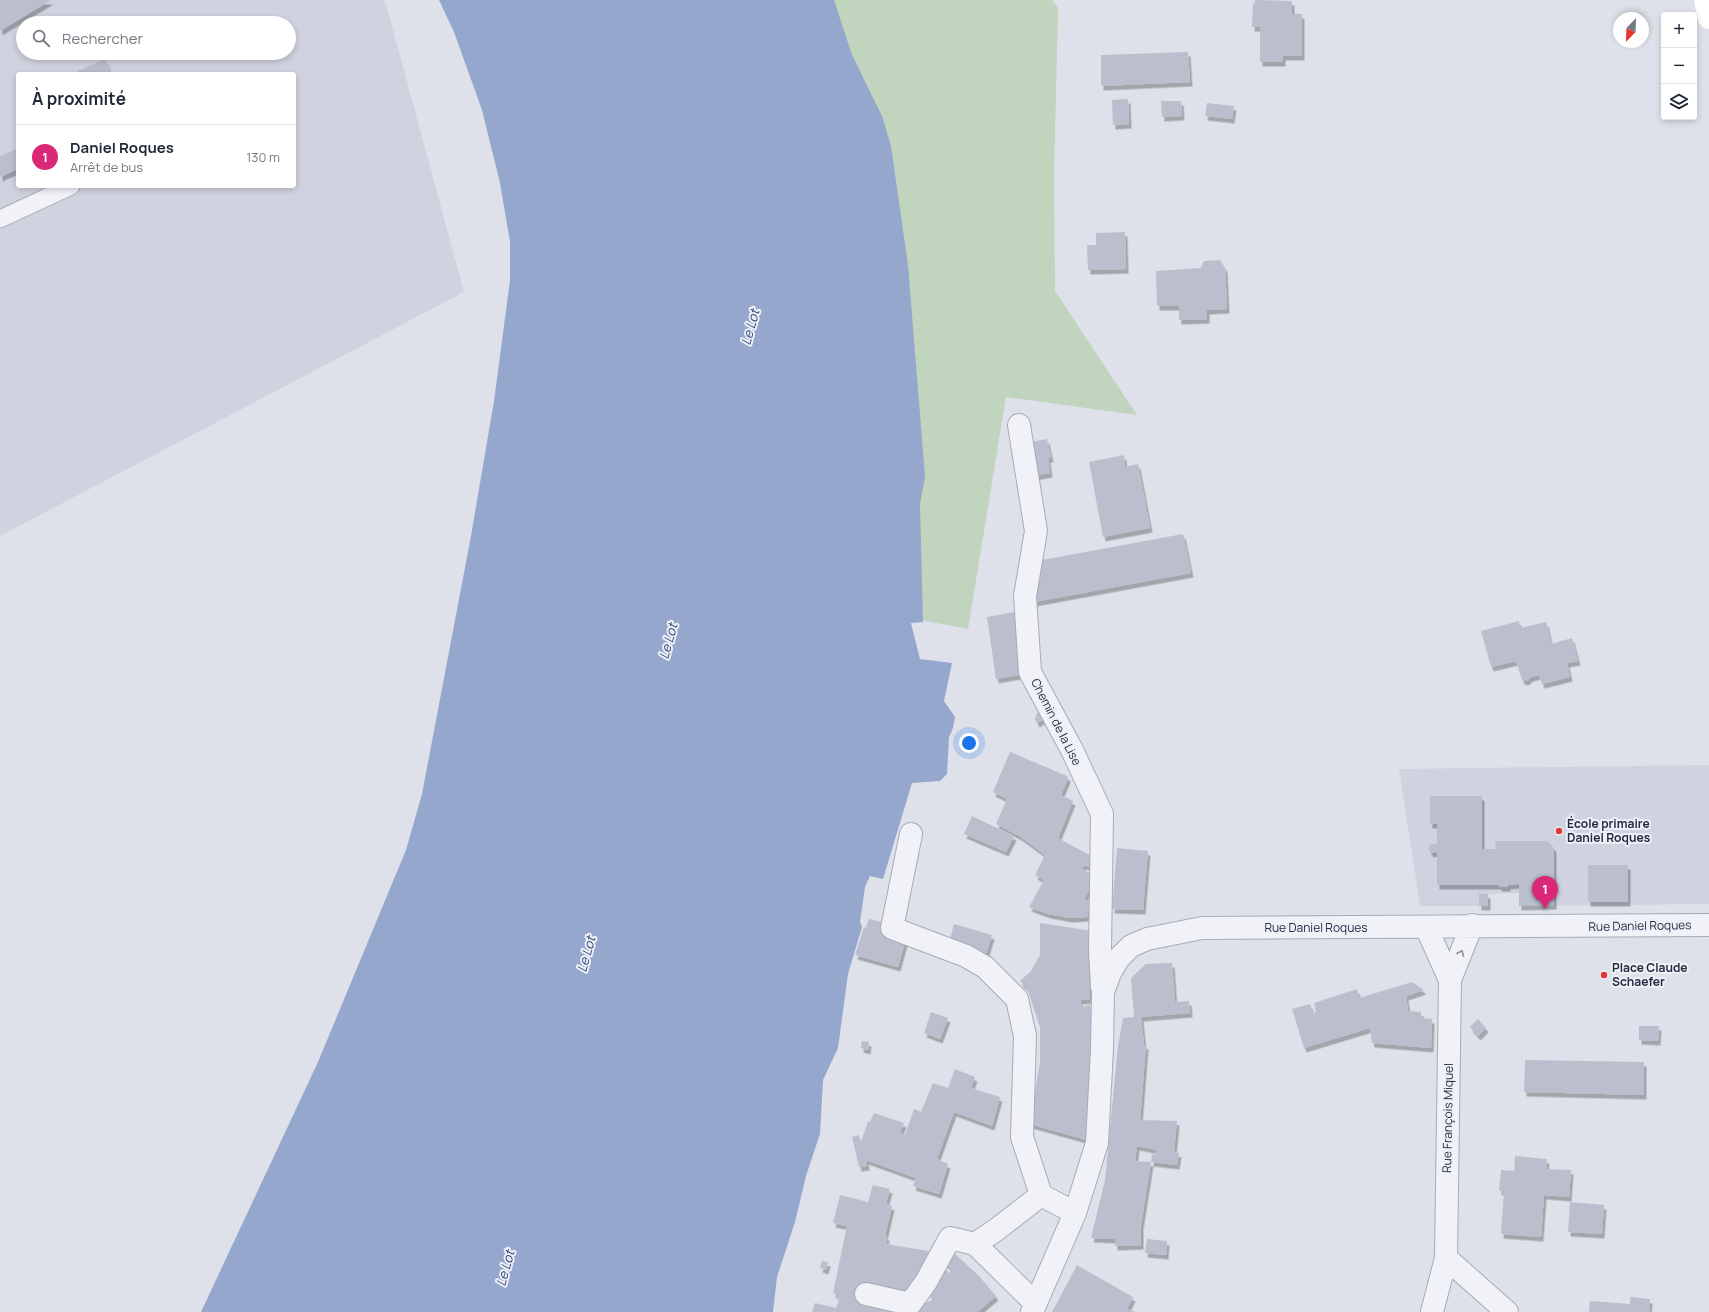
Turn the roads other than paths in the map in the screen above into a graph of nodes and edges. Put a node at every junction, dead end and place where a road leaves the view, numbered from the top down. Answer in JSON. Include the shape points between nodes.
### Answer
{"nodes":[{"id":1,"x":1705,"y":0,"type":"edge"},
{"id":2,"x":1709,"y":18,"type":"edge"},
{"id":3,"x":67,"y":188,"type":"edge"},
{"id":4,"x":0,"y":218,"type":"edge"},
{"id":5,"x":1019,"y":425,"type":"dead end"},
{"id":6,"x":911,"y":834,"type":"dead end"},
{"id":7,"x":1472,"y":925,"type":"junction"},
{"id":8,"x":1709,"y":925,"type":"edge"},
{"id":9,"x":1426,"y":928,"type":"junction"},
{"id":10,"x":1450,"y":980,"type":"junction"},
{"id":11,"x":1103,"y":992,"type":"junction"},
{"id":12,"x":1041,"y":1195,"type":"junction"},
{"id":13,"x":1075,"y":1213,"type":"junction"},
{"id":14,"x":975,"y":1244,"type":"junction"},
{"id":15,"x":1446,"y":1258,"type":"junction"},
{"id":16,"x":866,"y":1294,"type":"dead end"},
{"id":17,"x":1033,"y":1308,"type":"edge"},
{"id":18,"x":1432,"y":1312,"type":"edge"},
{"id":19,"x":1507,"y":1312,"type":"edge"}],
"edges":[{"from":1,"to":2,"type":"main road"},
{"from":3,"to":4,"type":"lane"},
{"from":5,"to":11,"type":"street","name":"Chemin de la Lise","via":[[1036,531],[1025,596],[1030,672],[1072,750],[1102,814],[1100,952]]},
{"from":6,"to":12,"type":"street","via":[[892,928],[966,956],[985,967],[1017,1000],[1025,1036],[1022,1137]]},
{"from":7,"to":8,"type":"street","name":"Rue Daniel Roques"},
{"from":7,"to":9,"type":"street","name":"Rue Daniel Roques"},
{"from":10,"to":7,"type":"street","name":"Rue François Miquel","one_way":true},
{"from":9,"to":10,"type":"street"},
{"from":9,"to":11,"type":"street","name":"Rue Daniel Roques","via":[[1202,928],[1146,939],[1131,946],[1118,959]]},
{"from":10,"to":15,"type":"street","name":"Rue François Miquel"},
{"from":11,"to":13,"type":"street","name":"Rue Daniel Roques","via":[[1097,1143]]},
{"from":12,"to":13,"type":"street"},
{"from":12,"to":14,"type":"street"},
{"from":13,"to":17,"type":"street","name":"Rue Daniel Roques"},
{"from":14,"to":16,"type":"street","via":[[950,1238],[926,1282],[910,1304]]},
{"from":14,"to":17,"type":"street"},
{"from":15,"to":18,"type":"street","name":"Rue François Miquel"},
{"from":15,"to":19,"type":"street"}]}
